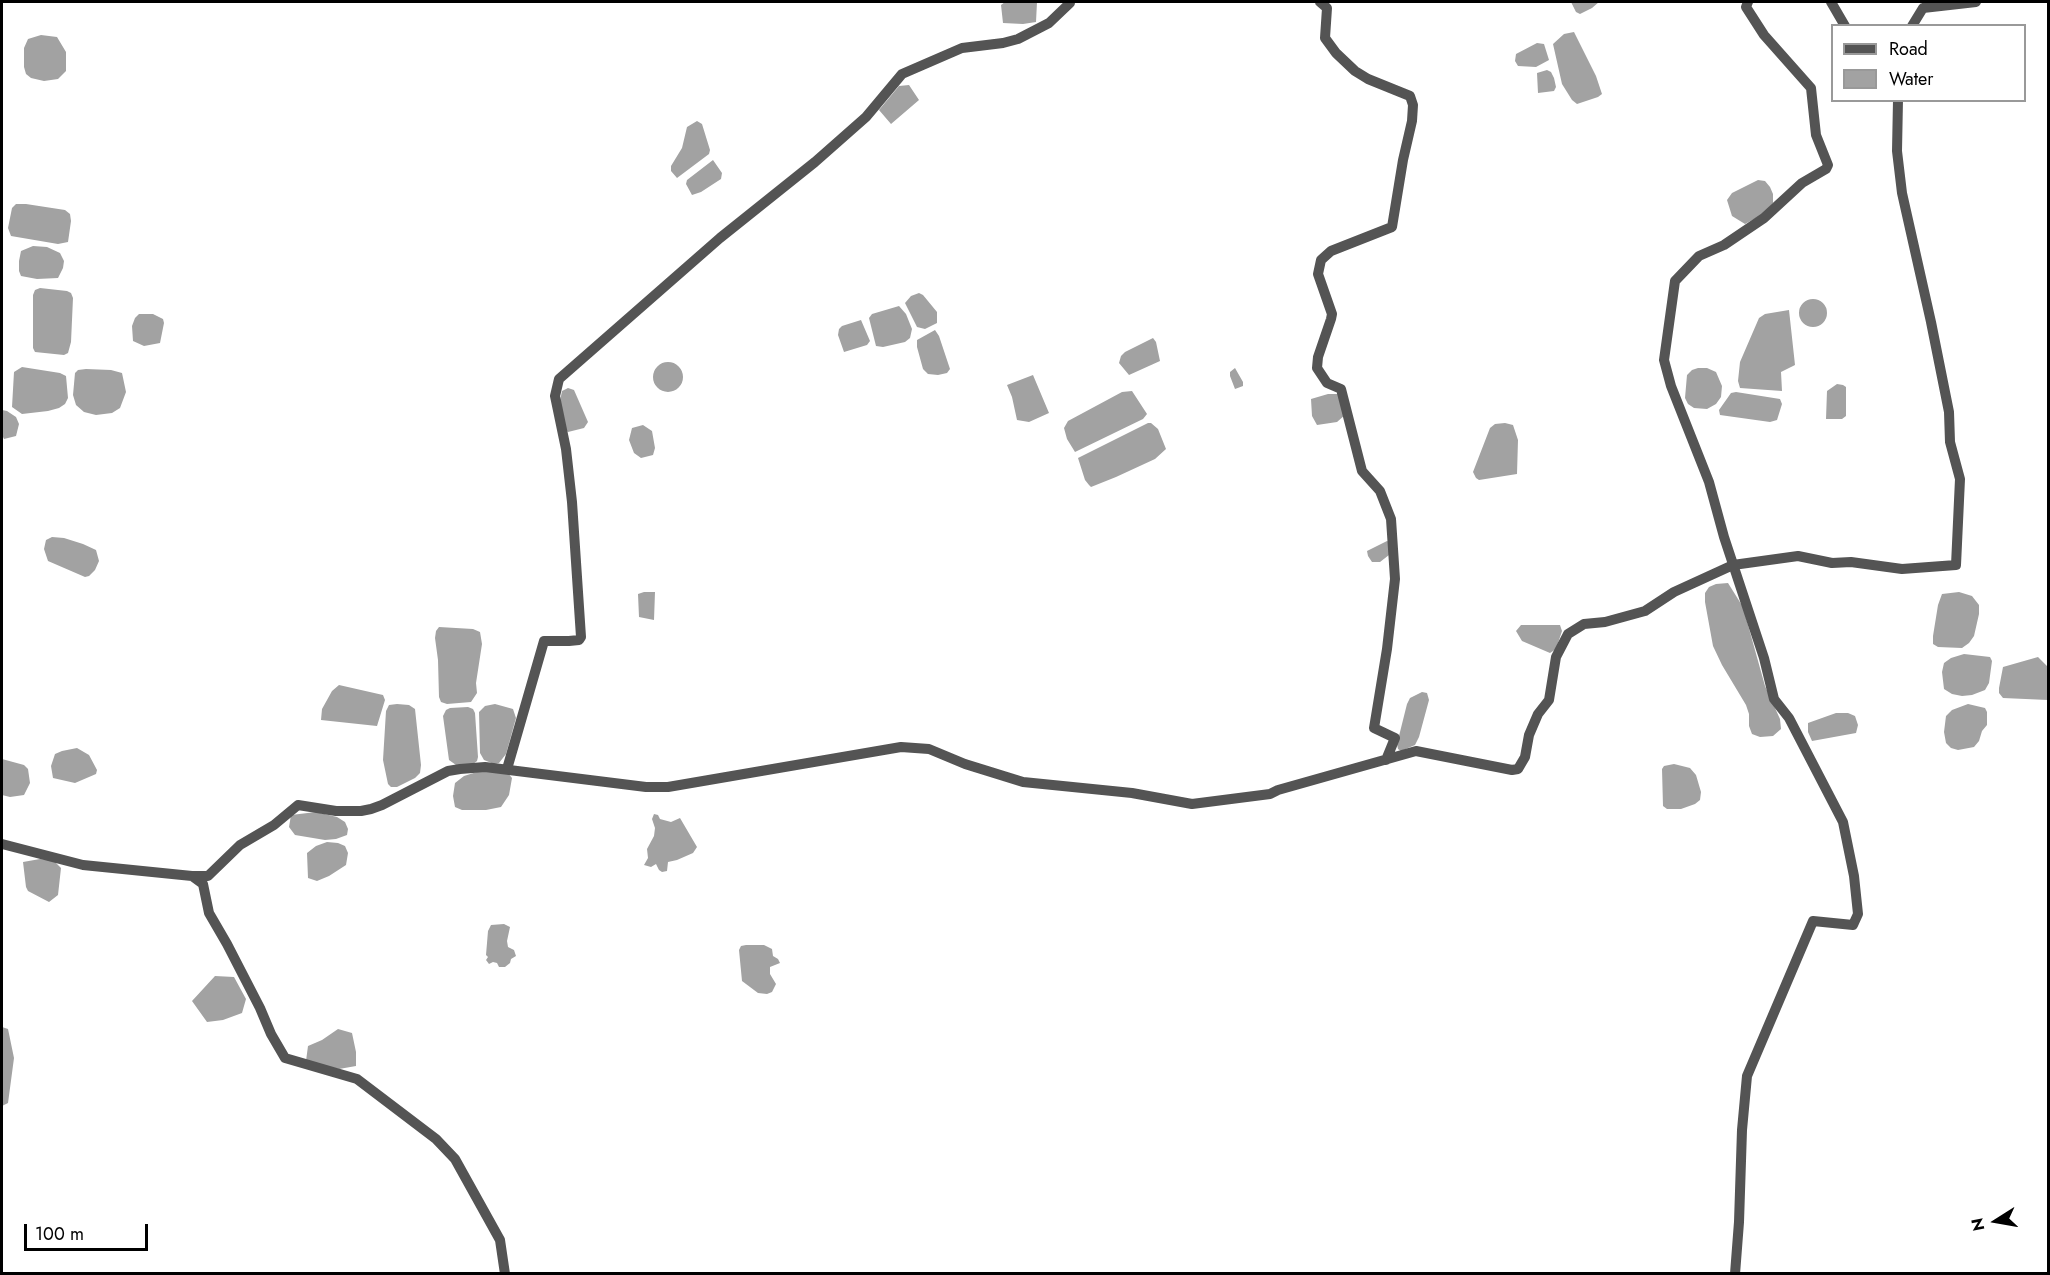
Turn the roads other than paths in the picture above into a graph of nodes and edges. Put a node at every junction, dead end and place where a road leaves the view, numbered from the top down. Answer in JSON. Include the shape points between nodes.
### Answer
{"nodes":[{"id":1,"x":1069,"y":2,"type":"edge"},
{"id":2,"x":1320,"y":2,"type":"edge"},
{"id":3,"x":1831,"y":2,"type":"edge"},
{"id":4,"x":1976,"y":2,"type":"edge"},
{"id":5,"x":1745,"y":4,"type":"edge"},
{"id":6,"x":1844,"y":24,"type":"edge"},
{"id":7,"x":1913,"y":24,"type":"edge"},
{"id":8,"x":1898,"y":102,"type":"edge"},
{"id":9,"x":1733,"y":565,"type":"junction"},
{"id":10,"x":1386,"y":760,"type":"junction"},
{"id":11,"x":507,"y":769,"type":"junction"},
{"id":12,"x":2,"y":844,"type":"edge"},
{"id":13,"x":192,"y":876,"type":"junction"},
{"id":14,"x":505,"y":1274,"type":"edge"},
{"id":15,"x":1735,"y":1274,"type":"edge"}],
"edges":[{"from":1,"to":11,"type":"street","via":[[1049,23],[1018,39],[962,48],[902,74],[866,117],[559,379],[555,396],[568,459],[582,637],[569,642],[544,641]]},
{"from":2,"to":10,"type":"street","via":[[1327,8],[1325,38],[1336,53],[1368,79],[1410,96],[1413,105],[1392,227],[1331,251],[1321,260],[1318,274],[1332,314],[1317,368],[1327,383],[1341,389],[1362,471],[1380,491],[1391,519],[1395,579],[1374,728],[1395,738]]},
{"from":3,"to":6,"type":"street"},
{"from":4,"to":7,"type":"street","via":[[1923,8]]},
{"from":5,"to":9,"type":"street","via":[[1770,42],[1810,88],[1816,135],[1828,165],[1764,218],[1724,245],[1699,256],[1676,281],[1664,360],[1709,482]]},
{"from":8,"to":9,"type":"street","via":[[1897,151],[1902,193],[1960,479],[1956,565],[1902,569],[1798,556]]},
{"from":9,"to":10,"type":"street","via":[[1674,592],[1645,611],[1584,624],[1568,634],[1556,657],[1549,700],[1528,735],[1525,757],[1518,769],[1416,751]]},
{"from":9,"to":15,"type":"street","via":[[1774,699],[1789,718],[1843,822],[1858,914],[1853,926],[1813,921],[1747,1076]]},
{"from":10,"to":11,"type":"street","via":[[1270,794],[1192,804],[1132,793],[1023,782],[929,749],[901,747],[668,787]]},
{"from":11,"to":13,"type":"street","via":[[448,771],[382,806],[361,811],[298,805],[274,825],[247,839],[208,876]]},
{"from":12,"to":13,"type":"street","via":[[83,865]]},
{"from":13,"to":14,"type":"street","via":[[203,884],[210,913],[285,1058],[357,1079],[436,1138],[455,1159],[500,1240]]}]}
